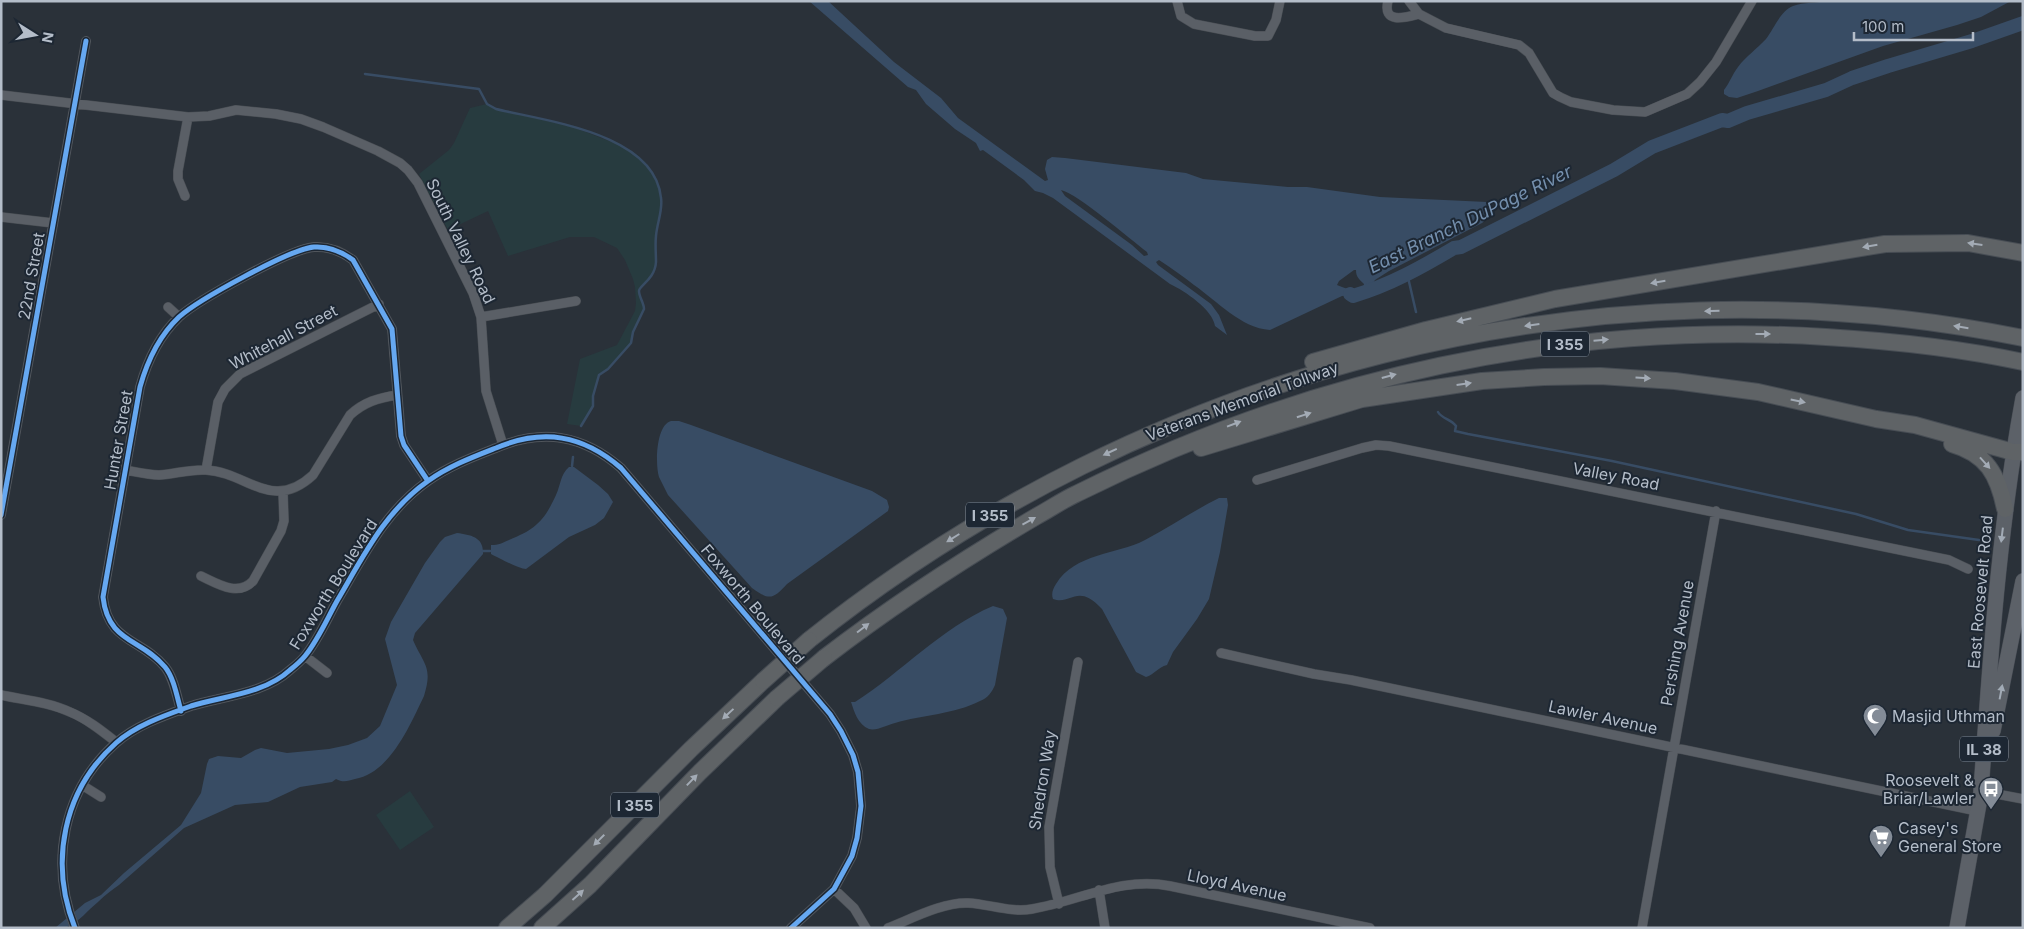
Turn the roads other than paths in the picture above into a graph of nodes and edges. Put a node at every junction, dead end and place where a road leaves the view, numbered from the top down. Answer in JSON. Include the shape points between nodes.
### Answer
{"nodes":[{"id":1,"x":1177,"y":1,"type":"edge"},
{"id":2,"x":1280,"y":1,"type":"edge"},
{"id":3,"x":1388,"y":1,"type":"edge"},
{"id":4,"x":1409,"y":1,"type":"edge"},
{"id":5,"x":1752,"y":1,"type":"edge"},
{"id":6,"x":1419,"y":14,"type":"junction"},
{"id":7,"x":86,"y":41,"type":"dead end"},
{"id":8,"x":1,"y":95,"type":"edge"},
{"id":9,"x":75,"y":103,"type":"junction"},
{"id":10,"x":188,"y":117,"type":"junction"},
{"id":11,"x":185,"y":196,"type":"dead end"},
{"id":12,"x":1,"y":217,"type":"edge"},
{"id":13,"x":53,"y":223,"type":"junction"},
{"id":14,"x":2023,"y":246,"type":"edge"},
{"id":15,"x":2004,"y":249,"type":"junction"},
{"id":16,"x":2023,"y":252,"type":"edge"},
{"id":17,"x":576,"y":301,"type":"dead end"},
{"id":18,"x":379,"y":304,"type":"junction"},
{"id":19,"x":168,"y":307,"type":"dead end"},
{"id":20,"x":179,"y":317,"type":"junction"},
{"id":21,"x":481,"y":317,"type":"junction"},
{"id":22,"x":2016,"y":336,"type":"edge"},
{"id":23,"x":2023,"y":362,"type":"edge"},
{"id":24,"x":397,"y":395,"type":"junction"},
{"id":25,"x":2023,"y":398,"type":"edge"},
{"id":26,"x":1187,"y":418,"type":"junction"},
{"id":27,"x":1876,"y":419,"type":"junction"},
{"id":28,"x":503,"y":445,"type":"junction"},
{"id":29,"x":2018,"y":452,"type":"edge"},
{"id":30,"x":1140,"y":463,"type":"junction"},
{"id":31,"x":125,"y":470,"type":"junction"},
{"id":32,"x":206,"y":470,"type":"junction"},
{"id":33,"x":1257,"y":480,"type":"dead end"},
{"id":34,"x":428,"y":481,"type":"junction"},
{"id":35,"x":283,"y":492,"type":"junction"},
{"id":36,"x":2005,"y":509,"type":"junction"},
{"id":37,"x":1716,"y":511,"type":"junction"},
{"id":38,"x":1,"y":515,"type":"edge"},
{"id":39,"x":1968,"y":569,"type":"dead end"},
{"id":40,"x":201,"y":576,"type":"dead end"},
{"id":41,"x":2023,"y":581,"type":"edge"},
{"id":42,"x":1221,"y":653,"type":"dead end"},
{"id":43,"x":306,"y":656,"type":"junction"},
{"id":44,"x":1078,"y":662,"type":"dead end"},
{"id":45,"x":327,"y":673,"type":"dead end"},
{"id":46,"x":1,"y":695,"type":"edge"},
{"id":47,"x":181,"y":711,"type":"junction"},
{"id":48,"x":116,"y":742,"type":"junction"},
{"id":49,"x":1674,"y":747,"type":"junction"},
{"id":50,"x":82,"y":785,"type":"junction"},
{"id":51,"x":1981,"y":791,"type":"junction"},
{"id":52,"x":101,"y":797,"type":"dead end"},
{"id":53,"x":2023,"y":799,"type":"edge"},
{"id":54,"x":1977,"y":811,"type":"junction"},
{"id":55,"x":834,"y":889,"type":"junction"},
{"id":56,"x":1099,"y":890,"type":"junction"},
{"id":57,"x":1059,"y":904,"type":"junction"},
{"id":58,"x":75,"y":928,"type":"edge"},
{"id":59,"x":507,"y":928,"type":"edge"},
{"id":60,"x":542,"y":928,"type":"edge"},
{"id":61,"x":791,"y":928,"type":"edge"},
{"id":62,"x":866,"y":928,"type":"edge"},
{"id":63,"x":888,"y":928,"type":"edge"},
{"id":64,"x":1106,"y":928,"type":"edge"},
{"id":65,"x":1370,"y":928,"type":"edge"},
{"id":66,"x":1642,"y":928,"type":"edge"},
{"id":67,"x":1957,"y":928,"type":"edge"}],
"edges":[{"from":1,"to":2,"type":"street","via":[[1180,16],[1194,24],[1256,36],[1268,36]]},
{"from":3,"to":6,"type":"street","via":[[1389,14],[1396,19]]},
{"from":4,"to":6,"type":"street"},
{"from":5,"to":6,"type":"street","via":[[1716,62],[1700,82],[1687,94],[1645,112],[1571,102],[1553,93],[1529,53],[1519,45],[1446,28]]},
{"from":7,"to":9,"type":"street","name":"22nd Street"},
{"from":8,"to":9,"type":"street","name":"South Valley Road"},
{"from":9,"to":10,"type":"street","name":"South Valley Road"},
{"from":9,"to":13,"type":"street","name":"22nd Street"},
{"from":10,"to":11,"type":"street","via":[[178,171]]},
{"from":10,"to":21,"type":"street","name":"South Valley Road","via":[[236,110],[301,119],[400,163],[418,183],[466,278]]},
{"from":12,"to":13,"type":"street"},
{"from":13,"to":38,"type":"street","name":"22nd Street"},
{"from":14,"to":15,"type":"highway"},
{"from":15,"to":16,"type":"highway"},
{"from":15,"to":26,"type":"highway","one_way":true,"via":[[1968,243],[1885,244],[1555,299],[1380,342],[1294,368],[1205,402]]},
{"from":17,"to":21,"type":"street"},
{"from":18,"to":20,"type":"street","name":"Hunter Street","via":[[353,260],[335,249],[313,247],[290,254],[220,290]]},
{"from":18,"to":24,"type":"street","name":"Hunter Street","via":[[394,339]]},
{"from":18,"to":32,"type":"street","name":"Whitehall Street","via":[[234,379],[218,402]]},
{"from":19,"to":20,"type":"street"},
{"from":20,"to":31,"type":"street","name":"Hunter Street","via":[[152,354],[142,378]]},
{"from":21,"to":28,"type":"street","name":"South Valley Road","via":[[486,391]]},
{"from":22,"to":26,"type":"highway","name":"Veterans Memorial Tollway","number":"I 355","one_way":true,"via":[[1908,320],[1785,310],[1688,311],[1598,317],[1512,327],[1378,355],[1299,377]]},
{"from":30,"to":23,"type":"highway","name":"Veterans Memorial Tollway","number":"I 355","one_way":true,"via":[[1235,424],[1412,370],[1515,351],[1601,340],[1688,334],[1783,334],[1904,343]]},
{"from":24,"to":34,"type":"street","name":"Hunter Street","via":[[401,436]]},
{"from":24,"to":35,"type":"street","via":[[359,407],[313,475]]},
{"from":25,"to":29,"type":"main road","name":"East Roosevelt Road","number":"IL 38"},
{"from":26,"to":59,"type":"highway","name":"Veterans Memorial Tollway","number":"I 355","one_way":true,"bridge":true,"via":[[1074,469],[989,516],[890,579],[809,640],[764,681]]},
{"from":27,"to":29,"type":"highway","via":[[1915,425]]},
{"from":30,"to":27,"type":"highway","one_way":true,"via":[[1161,460],[1362,398],[1482,381],[1544,377],[1643,378],[1702,384],[1758,392]]},
{"from":27,"to":36,"type":"highway","one_way":true,"via":[[1973,452],[1988,465],[1998,481]]},
{"from":28,"to":34,"type":"street","name":"Foxworth Boulevard"},
{"from":28,"to":55,"type":"street","name":"Foxworth Boulevard","via":[[524,438],[548,436],[590,446],[610,459],[636,485],[842,731],[853,755],[860,784],[861,815],[857,838]]},
{"from":29,"to":36,"type":"main road","name":"East Roosevelt Road","number":"IL 38"},
{"from":60,"to":30,"type":"highway","name":"Veterans Memorial Tollway","number":"I 355","one_way":true,"bridge":true,"via":[[777,698],[824,658],[905,598],[1005,534],[1073,495]]},
{"from":31,"to":32,"type":"street","via":[[158,475]]},
{"from":31,"to":47,"type":"street","name":"Hunter Street","via":[[104,603],[111,624],[122,636],[167,668]]},
{"from":32,"to":35,"type":"street","via":[[232,476],[258,488]]},
{"from":33,"to":37,"type":"street","name":"Valley Road","via":[[1362,448],[1389,446]]},
{"from":34,"to":43,"type":"street","name":"Foxworth Boulevard","via":[[400,505],[377,532]]},
{"from":35,"to":40,"type":"street","via":[[281,531],[253,581],[241,589],[232,589]]},
{"from":36,"to":51,"type":"main road","name":"East Roosevelt Road","number":"IL 38","one_way":true},
{"from":37,"to":39,"type":"street","name":"Valley Road","via":[[1949,560]]},
{"from":37,"to":49,"type":"street","name":"Pershing Avenue"},
{"from":51,"to":41,"type":"main road","name":"East Roosevelt Road","number":"IL 38","one_way":true},
{"from":42,"to":49,"type":"street","name":"Lawler Avenue"},
{"from":43,"to":45,"type":"street"},
{"from":43,"to":47,"type":"street","name":"Foxworth Boulevard","via":[[285,675],[261,686]]},
{"from":44,"to":57,"type":"street","name":"Shedron Way","via":[[1049,827],[1050,867]]},
{"from":46,"to":48,"type":"street","via":[[48,704],[70,712]]},
{"from":47,"to":48,"type":"street","name":"Foxworth Boulevard","via":[[148,722]]},
{"from":48,"to":50,"type":"street","name":"Foxworth Boulevard","via":[[88,773]]},
{"from":49,"to":54,"type":"street","name":"Lawler Avenue"},
{"from":49,"to":66,"type":"street","name":"Pershing Avenue"},
{"from":50,"to":52,"type":"street"},
{"from":50,"to":58,"type":"street","name":"Foxworth Boulevard","via":[[68,816],[61,857],[63,888]]},
{"from":51,"to":53,"type":"street"},
{"from":51,"to":54,"type":"main road","name":"East Roosevelt Road","number":"IL 38"},
{"from":54,"to":67,"type":"main road","name":"East Roosevelt Road","number":"IL 38"},
{"from":55,"to":61,"type":"street","name":"Foxworth Boulevard"},
{"from":55,"to":62,"type":"street","via":[[854,908]]},
{"from":56,"to":57,"type":"street","name":"Lloyd Avenue"},
{"from":56,"to":64,"type":"street"},
{"from":56,"to":65,"type":"street","name":"Lloyd Avenue","via":[[1131,883],[1161,884]]},
{"from":57,"to":63,"type":"street","name":"Lloyd Avenue","via":[[1022,910],[955,904]]}]}
